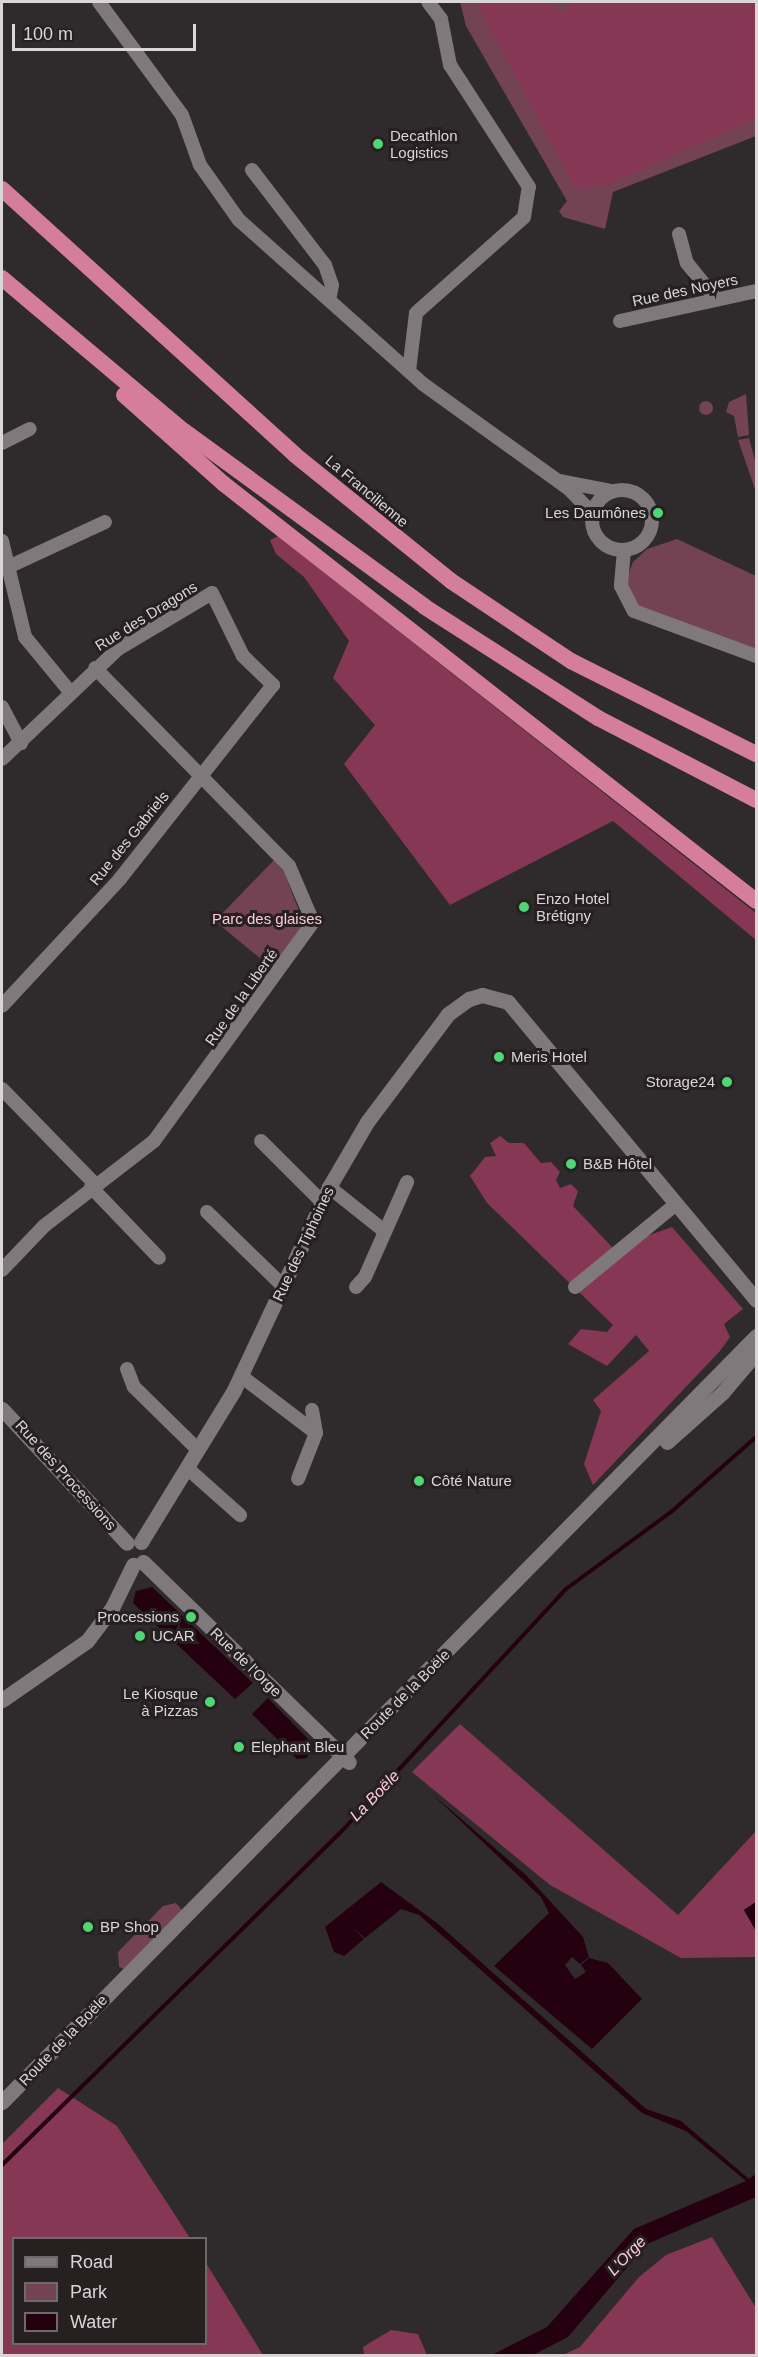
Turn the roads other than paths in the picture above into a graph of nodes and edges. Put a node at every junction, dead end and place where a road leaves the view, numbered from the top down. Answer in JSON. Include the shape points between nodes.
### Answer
{"nodes":[{"id":1,"x":99,"y":2,"type":"edge"},
{"id":2,"x":428,"y":2,"type":"edge"},
{"id":3,"x":252,"y":170,"type":"dead end"},
{"id":4,"x":2,"y":189,"type":"edge"},
{"id":5,"x":679,"y":234,"type":"dead end"},
{"id":6,"x":2,"y":278,"type":"edge"},
{"id":7,"x":756,"y":291,"type":"edge"},
{"id":8,"x":716,"y":299,"type":"junction"},
{"id":9,"x":329,"y":300,"type":"junction"},
{"id":10,"x":620,"y":321,"type":"dead end"},
{"id":11,"x":409,"y":371,"type":"junction"},
{"id":12,"x":116,"y":377,"type":"junction"},
{"id":13,"x":30,"y":429,"type":"dead end"},
{"id":14,"x":2,"y":443,"type":"edge"},
{"id":15,"x":559,"y":482,"type":"junction"},
{"id":16,"x":612,"y":491,"type":"junction"},
{"id":17,"x":592,"y":513,"type":"junction"},
{"id":18,"x":105,"y":522,"type":"dead end"},
{"id":19,"x":2,"y":541,"type":"edge"},
{"id":20,"x":624,"y":550,"type":"junction"},
{"id":21,"x":6,"y":568,"type":"junction"},
{"id":22,"x":756,"y":656,"type":"edge"},
{"id":23,"x":95,"y":668,"type":"junction"},
{"id":24,"x":273,"y":685,"type":"joint"},
{"id":25,"x":71,"y":693,"type":"junction"},
{"id":26,"x":2,"y":707,"type":"edge"},
{"id":27,"x":21,"y":743,"type":"junction"},
{"id":28,"x":756,"y":754,"type":"edge"},
{"id":29,"x":2,"y":759,"type":"edge"},
{"id":30,"x":199,"y":777,"type":"junction"},
{"id":31,"x":756,"y":800,"type":"edge"},
{"id":32,"x":756,"y":901,"type":"edge"},
{"id":33,"x":2,"y":1006,"type":"edge"},
{"id":34,"x":2,"y":1089,"type":"edge"},
{"id":35,"x":261,"y":1141,"type":"dead end"},
{"id":36,"x":406,"y":1182,"type":"dead end"},
{"id":37,"x":93,"y":1186,"type":"junction"},
{"id":38,"x":329,"y":1187,"type":"junction"},
{"id":39,"x":322,"y":1202,"type":"junction"},
{"id":40,"x":675,"y":1205,"type":"junction"},
{"id":41,"x":207,"y":1212,"type":"dead end"},
{"id":42,"x":383,"y":1230,"type":"junction"},
{"id":43,"x":159,"y":1258,"type":"dead end"},
{"id":44,"x":2,"y":1270,"type":"edge"},
{"id":45,"x":283,"y":1286,"type":"junction"},
{"id":46,"x":356,"y":1287,"type":"dead end"},
{"id":47,"x":575,"y":1287,"type":"dead end"},
{"id":48,"x":756,"y":1300,"type":"edge"},
{"id":49,"x":756,"y":1336,"type":"edge"},
{"id":50,"x":756,"y":1353,"type":"edge"},
{"id":51,"x":128,"y":1370,"type":"dead end"},
{"id":52,"x":241,"y":1376,"type":"junction"},
{"id":53,"x":2,"y":1409,"type":"edge"},
{"id":54,"x":312,"y":1410,"type":"dead end"},
{"id":55,"x":316,"y":1433,"type":"junction"},
{"id":56,"x":198,"y":1450,"type":"junction"},
{"id":57,"x":187,"y":1468,"type":"junction"},
{"id":58,"x":298,"y":1479,"type":"dead end"},
{"id":59,"x":240,"y":1515,"type":"dead end"},
{"id":60,"x":134,"y":1543,"type":"junction"},
{"id":61,"x":138,"y":1563,"type":"junction"},
{"id":62,"x":2,"y":1700,"type":"edge"},
{"id":63,"x":346,"y":1759,"type":"junction"},
{"id":64,"x":2,"y":2102,"type":"edge"},
{"id":65,"x":2,"y":2115,"type":"edge"}],
"edges":[{"from":1,"to":9,"type":"street","via":[[182,115],[200,165],[239,220]]},
{"from":2,"to":11,"type":"street","via":[[441,20],[450,65],[529,187],[524,217],[436,289],[416,313]]},
{"from":3,"to":9,"type":"street","via":[[325,265],[332,285]]},
{"from":4,"to":28,"type":"highway","name":"La Francilienne","via":[[295,455],[451,581],[571,661]]},
{"from":5,"to":8,"type":"street","via":[[687,263]]},
{"from":6,"to":12,"type":"highway"},
{"from":7,"to":8,"type":"street","name":"Rue des Noyers"},
{"from":8,"to":10,"type":"street","name":"Rue des Noyers"},
{"from":9,"to":11,"type":"street"},
{"from":11,"to":15,"type":"street"},
{"from":12,"to":31,"type":"highway","via":[[277,501],[488,650],[598,718]]},
{"from":12,"to":32,"type":"highway","via":[[125,398],[224,484]]},
{"from":13,"to":14,"type":"street"},
{"from":15,"to":16,"type":"street"},
{"from":15,"to":17,"type":"street"},
{"from":16,"to":17,"type":"street"},
{"from":16,"to":20,"type":"street","via":[[634,492],[653,516],[645,540]]},
{"from":17,"to":20,"type":"street","via":[[600,540]]},
{"from":18,"to":21,"type":"street"},
{"from":19,"to":21,"type":"street"},
{"from":20,"to":22,"type":"street","via":[[621,586],[634,611]]},
{"from":21,"to":25,"type":"street","via":[[25,637]]},
{"from":23,"to":24,"type":"street","name":"Rue des Dragons","via":[[212,593],[243,656]]},
{"from":23,"to":25,"type":"street","name":"Rue des Dragons"},
{"from":23,"to":30,"type":"street","name":"Rue de la Liberté"},
{"from":24,"to":30,"type":"street","name":"Rue des Gabriels"},
{"from":25,"to":27,"type":"street","name":"Rue des Dragons"},
{"from":26,"to":27,"type":"street"},
{"from":27,"to":29,"type":"street","name":"Rue des Dragons"},
{"from":30,"to":33,"type":"street","name":"Rue des Gabriels","via":[[120,879]]},
{"from":30,"to":37,"type":"street","name":"Rue de la Liberté","via":[[289,866],[312,922],[172,1120],[137,1156]]},
{"from":34,"to":37,"type":"street"},
{"from":35,"to":39,"type":"street"},
{"from":36,"to":42,"type":"street"},
{"from":37,"to":43,"type":"street"},
{"from":37,"to":44,"type":"street","name":"Rue de la Liberté","via":[[29,1238]]},
{"from":38,"to":39,"type":"main road","name":"Rue des Tiphoines"},
{"from":38,"to":40,"type":"main road","name":"Rue des Tiphoines","via":[[367,1122],[448,1014],[482,995],[508,1002]]},
{"from":38,"to":42,"type":"street"},
{"from":39,"to":45,"type":"main road","name":"Rue des Tiphoines"},
{"from":40,"to":47,"type":"street"},
{"from":40,"to":48,"type":"main road"},
{"from":41,"to":45,"type":"street"},
{"from":42,"to":46,"type":"street","via":[[366,1277]]},
{"from":45,"to":52,"type":"main road","name":"Rue des Tiphoines"},
{"from":49,"to":63,"type":"main road","name":"Route de la Boële"},
{"from":50,"to":63,"type":"main road","name":"Route de la Boële"},
{"from":51,"to":56,"type":"street","via":[[135,1387]]},
{"from":52,"to":55,"type":"street"},
{"from":52,"to":56,"type":"main road","name":"Rue des Tiphoines"},
{"from":53,"to":60,"type":"main road","name":"Rue des Processions"},
{"from":54,"to":55,"type":"street"},
{"from":55,"to":58,"type":"street"},
{"from":56,"to":57,"type":"main road","name":"Rue des Tiphoines"},
{"from":57,"to":59,"type":"street"},
{"from":57,"to":60,"type":"main road","name":"Rue des Tiphoines"},
{"from":60,"to":61,"type":"main road","via":[[147,1552]]},
{"from":60,"to":61,"type":"main road","via":[[123,1554]]},
{"from":61,"to":62,"type":"main road","via":[[87,1641]]},
{"from":61,"to":63,"type":"main road","name":"Rue de l'Orge"},
{"from":63,"to":64,"type":"main road","name":"Route de la Boële"},
{"from":63,"to":65,"type":"main road","name":"Route de la Boële"}]}
